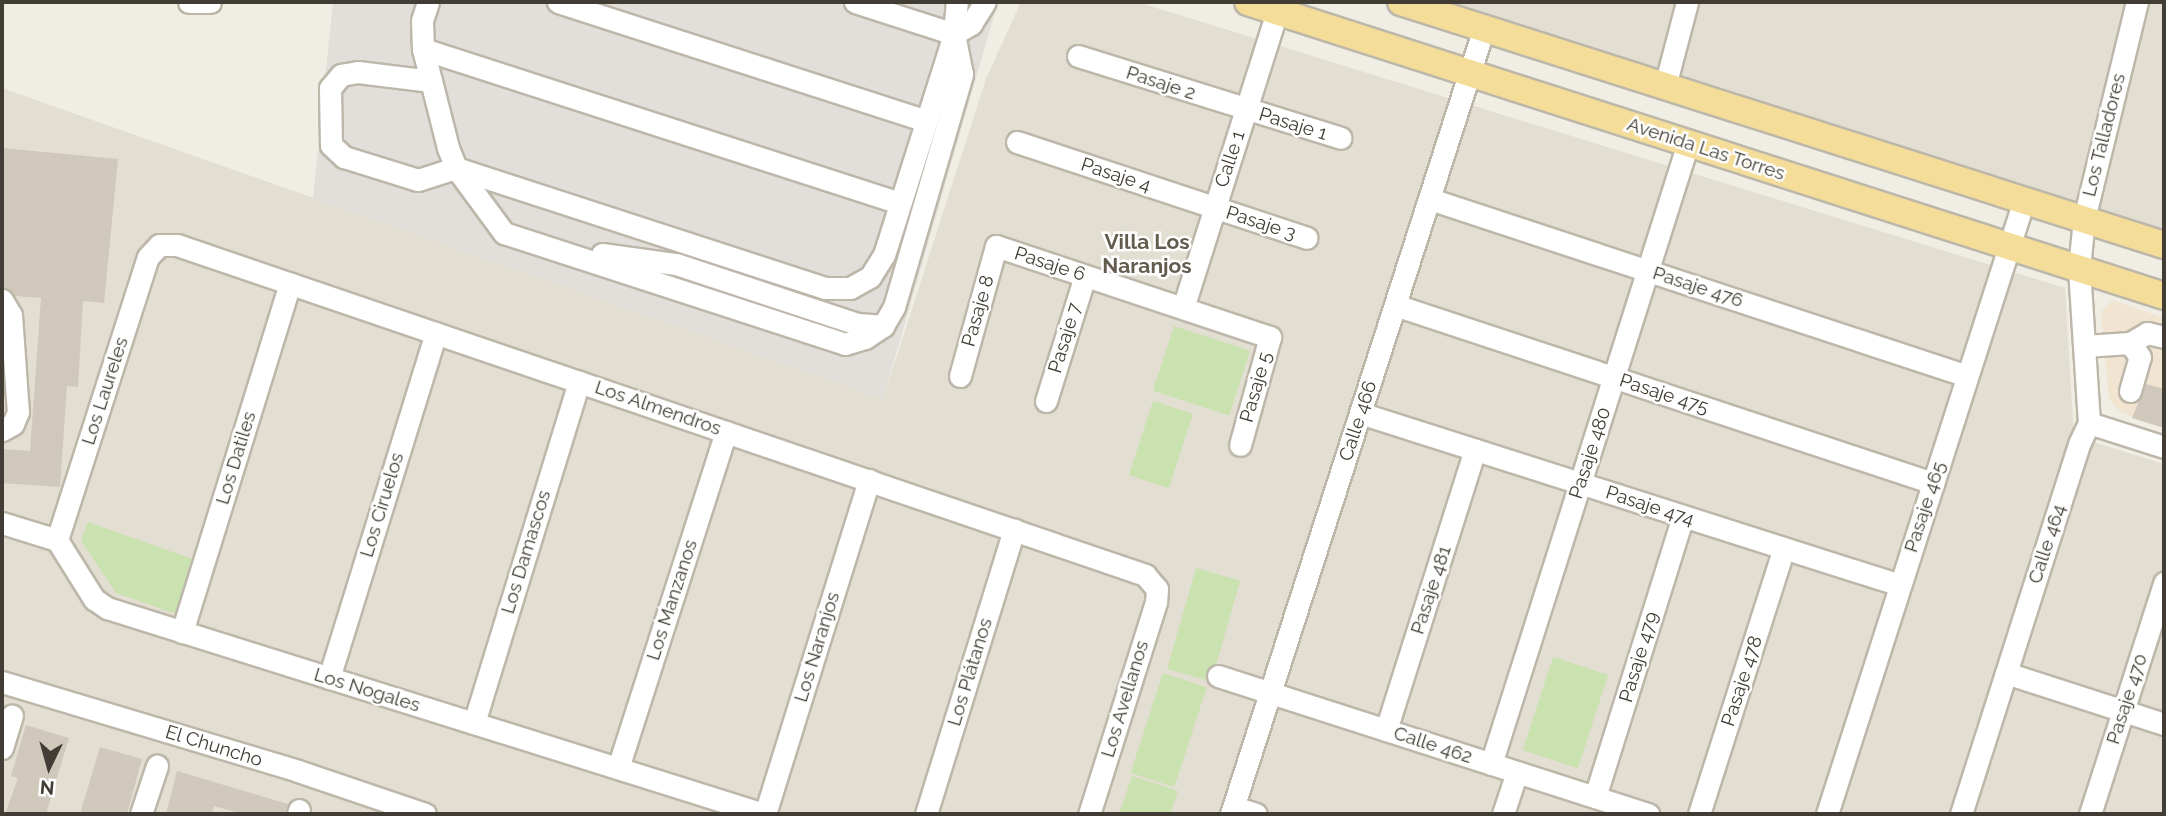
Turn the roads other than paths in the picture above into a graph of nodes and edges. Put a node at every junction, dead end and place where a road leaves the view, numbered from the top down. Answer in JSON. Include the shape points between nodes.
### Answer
{"nodes":[{"id":1,"x":189,"y":2,"type":"edge"},
{"id":2,"x":210,"y":2,"type":"edge"},
{"id":3,"x":428,"y":2,"type":"edge"},
{"id":4,"x":558,"y":2,"type":"edge"},
{"id":5,"x":855,"y":2,"type":"edge"},
{"id":6,"x":957,"y":2,"type":"edge"},
{"id":7,"x":985,"y":2,"type":"edge"},
{"id":8,"x":1248,"y":2,"type":"edge"},
{"id":9,"x":1401,"y":2,"type":"edge"},
{"id":10,"x":1687,"y":2,"type":"edge"},
{"id":11,"x":2137,"y":2,"type":"edge"},
{"id":12,"x":1277,"y":11,"type":"junction"},
{"id":13,"x":1484,"y":28,"type":"junction"},
{"id":14,"x":954,"y":34,"type":"junction"},
{"id":15,"x":424,"y":49,"type":"junction"},
{"id":16,"x":1078,"y":56,"type":"dead end"},
{"id":17,"x":1470,"y":73,"type":"junction"},
{"id":18,"x":431,"y":81,"type":"junction"},
{"id":19,"x":1665,"y":86,"type":"junction"},
{"id":20,"x":1245,"y":110,"type":"junction"},
{"id":21,"x":926,"y":121,"type":"junction"},
{"id":22,"x":1341,"y":138,"type":"dead end"},
{"id":23,"x":1017,"y":142,"type":"dead end"},
{"id":24,"x":1688,"y":143,"type":"junction"},
{"id":25,"x":456,"y":168,"type":"junction"},
{"id":26,"x":1430,"y":199,"type":"junction"},
{"id":27,"x":2024,"y":200,"type":"junction"},
{"id":28,"x":900,"y":203,"type":"junction"},
{"id":29,"x":1214,"y":208,"type":"junction"},
{"id":30,"x":2084,"y":219,"type":"junction"},
{"id":31,"x":616,"y":220,"type":"junction"},
{"id":32,"x":1307,"y":238,"type":"dead end"},
{"id":33,"x":159,"y":245,"type":"joint"},
{"id":34,"x":2164,"y":245,"type":"edge"},
{"id":35,"x":996,"y":246,"type":"joint"},
{"id":36,"x":2008,"y":246,"type":"junction"},
{"id":37,"x":549,"y":248,"type":"junction"},
{"id":38,"x":676,"y":264,"type":"junction"},
{"id":39,"x":2079,"y":268,"type":"junction"},
{"id":40,"x":1648,"y":271,"type":"junction"},
{"id":41,"x":1085,"y":276,"type":"junction"},
{"id":42,"x":290,"y":283,"type":"junction"},
{"id":43,"x":2164,"y":296,"type":"edge"},
{"id":44,"x":2,"y":300,"type":"edge"},
{"id":45,"x":1395,"y":305,"type":"junction"},
{"id":46,"x":1183,"y":308,"type":"junction"},
{"id":47,"x":883,"y":326,"type":"junction"},
{"id":48,"x":436,"y":332,"type":"junction"},
{"id":49,"x":2164,"y":337,"type":"edge"},
{"id":50,"x":2130,"y":343,"type":"junction"},
{"id":51,"x":2084,"y":346,"type":"junction"},
{"id":52,"x":960,"y":376,"type":"dead end"},
{"id":53,"x":1967,"y":376,"type":"junction"},
{"id":54,"x":1614,"y":377,"type":"junction"},
{"id":55,"x":579,"y":382,"type":"junction"},
{"id":56,"x":2130,"y":391,"type":"dead end"},
{"id":57,"x":1046,"y":401,"type":"dead end"},
{"id":58,"x":1360,"y":414,"type":"junction"},
{"id":59,"x":2089,"y":423,"type":"junction"},
{"id":60,"x":2,"y":430,"type":"edge"},
{"id":61,"x":726,"y":432,"type":"junction"},
{"id":62,"x":1240,"y":444,"type":"dead end"},
{"id":63,"x":2164,"y":447,"type":"edge"},
{"id":64,"x":1475,"y":450,"type":"junction"},
{"id":65,"x":869,"y":480,"type":"junction"},
{"id":66,"x":1933,"y":483,"type":"junction"},
{"id":67,"x":1580,"y":484,"type":"junction"},
{"id":68,"x":1683,"y":516,"type":"junction"},
{"id":69,"x":2,"y":523,"type":"edge"},
{"id":70,"x":1014,"y":530,"type":"junction"},
{"id":71,"x":57,"y":540,"type":"junction"},
{"id":72,"x":1784,"y":548,"type":"junction"},
{"id":73,"x":1154,"y":583,"type":"joint"},
{"id":74,"x":2164,"y":583,"type":"edge"},
{"id":75,"x":1900,"y":584,"type":"junction"},
{"id":76,"x":183,"y":632,"type":"junction"},
{"id":77,"x":2006,"y":673,"type":"junction"},
{"id":78,"x":1218,"y":676,"type":"dead end"},
{"id":79,"x":329,"y":678,"type":"junction"},
{"id":80,"x":2,"y":681,"type":"edge"},
{"id":81,"x":1270,"y":693,"type":"junction"},
{"id":82,"x":2123,"y":711,"type":"junction"},
{"id":83,"x":12,"y":716,"type":"dead end"},
{"id":84,"x":474,"y":723,"type":"junction"},
{"id":85,"x":2164,"y":724,"type":"edge"},
{"id":86,"x":1386,"y":730,"type":"junction"},
{"id":87,"x":2,"y":748,"type":"edge"},
{"id":88,"x":1492,"y":764,"type":"junction"},
{"id":89,"x":157,"y":766,"type":"dead end"},
{"id":90,"x":618,"y":768,"type":"junction"},
{"id":91,"x":1517,"y":772,"type":"junction"},
{"id":92,"x":1595,"y":797,"type":"junction"},
{"id":93,"x":1232,"y":811,"type":"edge"},
{"id":94,"x":141,"y":814,"type":"edge"},
{"id":95,"x":425,"y":814,"type":"edge"},
{"id":96,"x":764,"y":814,"type":"edge"},
{"id":97,"x":926,"y":814,"type":"edge"},
{"id":98,"x":1089,"y":814,"type":"edge"},
{"id":99,"x":1256,"y":814,"type":"edge"},
{"id":100,"x":1503,"y":814,"type":"edge"},
{"id":101,"x":1648,"y":814,"type":"edge"},
{"id":102,"x":1699,"y":814,"type":"edge"},
{"id":103,"x":1826,"y":814,"type":"edge"},
{"id":104,"x":1961,"y":814,"type":"edge"},
{"id":105,"x":2090,"y":814,"type":"edge"}],
"edges":[{"from":1,"to":2,"type":"street"},
{"from":3,"to":15,"type":"street","via":[[422,21]]},
{"from":4,"to":21,"type":"street"},
{"from":5,"to":14,"type":"street"},
{"from":6,"to":14,"type":"street"},
{"from":7,"to":14,"type":"street","via":[[971,24]]},
{"from":8,"to":12,"type":"main road","name":"Avenida Las Torres"},
{"from":9,"to":13,"type":"main road"},
{"from":10,"to":19,"type":"street"},
{"from":11,"to":30,"type":"street","name":"Los Talladores"},
{"from":12,"to":17,"type":"main road","name":"Avenida Las Torres"},
{"from":12,"to":20,"type":"street","name":"Calle 1"},
{"from":13,"to":17,"type":"street","name":"Calle 466"},
{"from":13,"to":19,"type":"main road"},
{"from":14,"to":21,"type":"street"},
{"from":14,"to":47,"type":"street","via":[[962,74],[894,307]]},
{"from":15,"to":18,"type":"street"},
{"from":15,"to":28,"type":"street"},
{"from":16,"to":20,"type":"street","name":"Pasaje 2"},
{"from":17,"to":24,"type":"main road","name":"Avenida Las Torres"},
{"from":17,"to":26,"type":"street","name":"Calle 466"},
{"from":18,"to":25,"type":"street"},
{"from":18,"to":25,"type":"street","via":[[358,72],[341,75],[330,88],[331,145],[344,157],[418,180]]},
{"from":19,"to":27,"type":"main road"},
{"from":20,"to":22,"type":"street","name":"Pasaje 1"},
{"from":20,"to":29,"type":"street","name":"Calle 1"},
{"from":21,"to":28,"type":"street"},
{"from":23,"to":29,"type":"street","name":"Pasaje 4"},
{"from":24,"to":36,"type":"main road","name":"Avenida Las Torres"},
{"from":24,"to":40,"type":"street","name":"Pasaje 480"},
{"from":25,"to":31,"type":"street"},
{"from":25,"to":37,"type":"street","via":[[504,233]]},
{"from":26,"to":40,"type":"street","name":"Pasaje 476"},
{"from":26,"to":45,"type":"street","name":"Calle 466"},
{"from":27,"to":30,"type":"main road"},
{"from":27,"to":36,"type":"street","name":"Pasaje 465"},
{"from":28,"to":31,"type":"street","via":[[884,255],[870,277],[850,288],[825,288]]},
{"from":29,"to":32,"type":"street","name":"Pasaje 3"},
{"from":29,"to":46,"type":"street","name":"Calle 1"},
{"from":30,"to":34,"type":"main road"},
{"from":30,"to":39,"type":"street","name":"Los Talladores"},
{"from":31,"to":38,"type":"street"},
{"from":33,"to":42,"type":"street","name":"Los Almendros","via":[[177,244]]},
{"from":33,"to":71,"type":"street","name":"Los Laureles","via":[[148,257]]},
{"from":35,"to":41,"type":"street","name":"Pasaje 6"},
{"from":35,"to":52,"type":"street","name":"Pasaje 8"},
{"from":36,"to":39,"type":"main road","name":"Avenida Las Torres"},
{"from":36,"to":53,"type":"street","name":"Pasaje 465"},
{"from":37,"to":38,"type":"street"},
{"from":37,"to":47,"type":"street","via":[[845,344]]},
{"from":38,"to":47,"type":"street","via":[[857,324]]},
{"from":39,"to":43,"type":"main road","name":"Avenida Las Torres"},
{"from":39,"to":51,"type":"street","name":"Calle 464"},
{"from":40,"to":53,"type":"street","name":"Pasaje 476"},
{"from":40,"to":54,"type":"street","name":"Pasaje 480"},
{"from":41,"to":46,"type":"street","name":"Pasaje 6"},
{"from":41,"to":57,"type":"street","name":"Pasaje 7"},
{"from":42,"to":48,"type":"street","name":"Los Almendros"},
{"from":42,"to":76,"type":"street","name":"Los Datiles"},
{"from":44,"to":60,"type":"street","via":[[11,315],[18,412],[13,424]]},
{"from":45,"to":54,"type":"street","name":"Pasaje 475"},
{"from":45,"to":58,"type":"street","name":"Calle 466"},
{"from":46,"to":62,"type":"street","name":"Pasaje 5","via":[[1270,337]]},
{"from":48,"to":55,"type":"street","name":"Los Almendros"},
{"from":48,"to":79,"type":"street","name":"Los Ciruelos"},
{"from":49,"to":50,"type":"street","via":[[2147,332]]},
{"from":50,"to":51,"type":"street"},
{"from":50,"to":56,"type":"street","via":[[2140,357]]},
{"from":51,"to":59,"type":"street","name":"Calle 464"},
{"from":53,"to":66,"type":"street","name":"Pasaje 465"},
{"from":54,"to":66,"type":"street","name":"Pasaje 475"},
{"from":54,"to":67,"type":"street","name":"Pasaje 480"},
{"from":55,"to":61,"type":"street","name":"Los Almendros"},
{"from":55,"to":84,"type":"street","name":"Los Damascos"},
{"from":58,"to":64,"type":"street","name":"Pasaje 474"},
{"from":58,"to":81,"type":"street","name":"Calle 466"},
{"from":59,"to":63,"type":"street"},
{"from":59,"to":77,"type":"street","name":"Calle 464"},
{"from":61,"to":65,"type":"street","name":"Los Almendros"},
{"from":61,"to":90,"type":"street","name":"Los Manzanos"},
{"from":64,"to":67,"type":"street","name":"Pasaje 474"},
{"from":64,"to":86,"type":"street","name":"Pasaje 481"},
{"from":65,"to":70,"type":"street","name":"Los Almendros"},
{"from":65,"to":96,"type":"street","name":"Los Naranjos"},
{"from":66,"to":75,"type":"street","name":"Pasaje 465"},
{"from":67,"to":68,"type":"street","name":"Pasaje 474"},
{"from":67,"to":88,"type":"street","name":"Pasaje 480"},
{"from":68,"to":72,"type":"street","name":"Pasaje 474"},
{"from":68,"to":92,"type":"street","name":"Pasaje 479"},
{"from":69,"to":71,"type":"street"},
{"from":70,"to":73,"type":"street","name":"Los Almendros","via":[[1140,572]]},
{"from":70,"to":97,"type":"street","name":"Los Plátanos"},
{"from":71,"to":76,"type":"street","name":"Los Nogales","via":[[100,604]]},
{"from":72,"to":75,"type":"street","name":"Pasaje 474"},
{"from":72,"to":102,"type":"street","name":"Pasaje 478"},
{"from":73,"to":98,"type":"street","name":"Los Avellanos","via":[[1156,602]]},
{"from":74,"to":82,"type":"street","name":"Pasaje 470"},
{"from":75,"to":103,"type":"street","name":"Pasaje 465"},
{"from":76,"to":79,"type":"street","name":"Los Nogales"},
{"from":77,"to":82,"type":"street"},
{"from":77,"to":104,"type":"street","name":"Calle 464"},
{"from":78,"to":81,"type":"street","name":"Calle 462"},
{"from":79,"to":84,"type":"street","name":"Los Nogales"},
{"from":80,"to":95,"type":"street","name":"El Chuncho"},
{"from":81,"to":86,"type":"street","name":"Calle 462"},
{"from":81,"to":93,"type":"street","name":"Calle 466"},
{"from":82,"to":85,"type":"street"},
{"from":82,"to":105,"type":"street","name":"Pasaje 470"},
{"from":83,"to":87,"type":"street"},
{"from":84,"to":90,"type":"street","name":"Los Nogales"},
{"from":86,"to":88,"type":"street","name":"Calle 462"},
{"from":88,"to":91,"type":"street","name":"Calle 462"},
{"from":89,"to":94,"type":"street"},
{"from":90,"to":96,"type":"street","name":"Los Nogales"},
{"from":91,"to":92,"type":"street","name":"Calle 462"},
{"from":91,"to":100,"type":"street"},
{"from":92,"to":101,"type":"street","name":"Calle 462"},
{"from":93,"to":99,"type":"street"}]}
